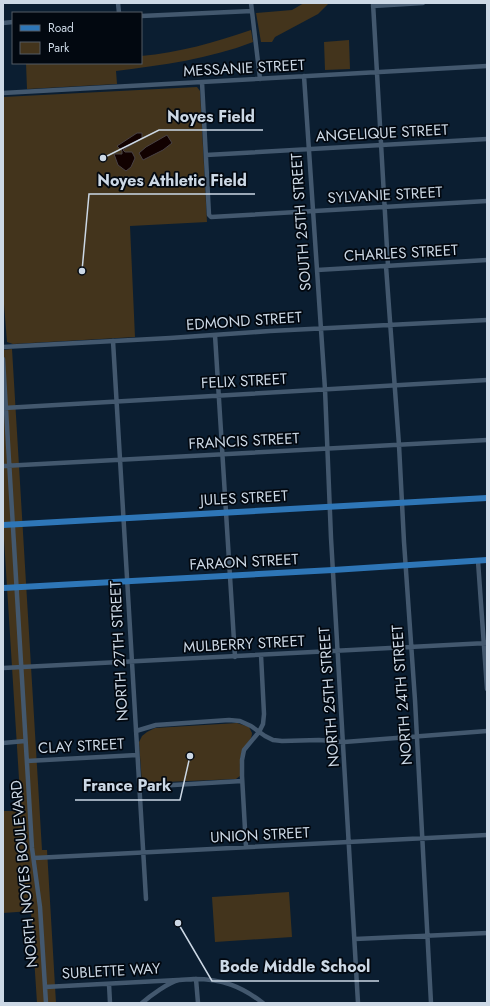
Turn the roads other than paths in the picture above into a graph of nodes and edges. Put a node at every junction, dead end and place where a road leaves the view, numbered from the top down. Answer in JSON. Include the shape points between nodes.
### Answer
{"nodes":[{"id":1,"x":251,"y":3,"type":"edge"},
{"id":2,"x":423,"y":3,"type":"edge"},
{"id":3,"x":373,"y":4,"type":"edge"},
{"id":4,"x":252,"y":11,"type":"junction"},
{"id":5,"x":142,"y":16,"type":"edge"},
{"id":6,"x":487,"y":66,"type":"edge"},
{"id":7,"x":378,"y":72,"type":"junction"},
{"id":8,"x":304,"y":76,"type":"junction"},
{"id":9,"x":260,"y":79,"type":"junction"},
{"id":10,"x":202,"y":82,"type":"junction"},
{"id":11,"x":3,"y":93,"type":"edge"},
{"id":12,"x":487,"y":139,"type":"edge"},
{"id":13,"x":382,"y":145,"type":"junction"},
{"id":14,"x":308,"y":149,"type":"junction"},
{"id":15,"x":206,"y":155,"type":"junction"},
{"id":16,"x":487,"y":201,"type":"edge"},
{"id":17,"x":385,"y":207,"type":"junction"},
{"id":18,"x":313,"y":211,"type":"junction"},
{"id":19,"x":487,"y":260,"type":"edge"},
{"id":20,"x":387,"y":266,"type":"junction"},
{"id":21,"x":316,"y":270,"type":"junction"},
{"id":22,"x":487,"y":320,"type":"edge"},
{"id":23,"x":390,"y":325,"type":"junction"},
{"id":24,"x":321,"y":328,"type":"junction"},
{"id":25,"x":215,"y":335,"type":"junction"},
{"id":26,"x":113,"y":341,"type":"junction"},
{"id":27,"x":3,"y":348,"type":"edge"},
{"id":28,"x":3,"y":359,"type":"edge"},
{"id":29,"x":487,"y":380,"type":"edge"},
{"id":30,"x":395,"y":386,"type":"junction"},
{"id":31,"x":325,"y":389,"type":"junction"},
{"id":32,"x":219,"y":395,"type":"junction"},
{"id":33,"x":117,"y":401,"type":"junction"},
{"id":34,"x":4,"y":408,"type":"edge"},
{"id":35,"x":487,"y":440,"type":"edge"},
{"id":36,"x":399,"y":445,"type":"junction"},
{"id":37,"x":327,"y":450,"type":"junction"},
{"id":38,"x":222,"y":454,"type":"junction"},
{"id":39,"x":120,"y":459,"type":"junction"},
{"id":40,"x":3,"y":466,"type":"edge"},
{"id":41,"x":9,"y":466,"type":"junction"},
{"id":42,"x":487,"y":498,"type":"edge"},
{"id":43,"x":402,"y":503,"type":"junction"},
{"id":44,"x":330,"y":507,"type":"junction"},
{"id":45,"x":226,"y":512,"type":"junction"},
{"id":46,"x":124,"y":518,"type":"junction"},
{"id":47,"x":3,"y":525,"type":"edge"},
{"id":48,"x":12,"y":525,"type":"junction"},
{"id":49,"x":487,"y":560,"type":"edge"},
{"id":50,"x":478,"y":561,"type":"junction"},
{"id":51,"x":405,"y":566,"type":"junction"},
{"id":52,"x":333,"y":570,"type":"junction"},
{"id":53,"x":229,"y":576,"type":"junction"},
{"id":54,"x":128,"y":582,"type":"junction"},
{"id":55,"x":3,"y":588,"type":"edge"},
{"id":56,"x":16,"y":588,"type":"junction"},
{"id":57,"x":485,"y":643,"type":"edge"},
{"id":58,"x":411,"y":647,"type":"junction"},
{"id":59,"x":338,"y":651,"type":"junction"},
{"id":60,"x":261,"y":655,"type":"junction"},
{"id":61,"x":235,"y":656,"type":"junction"},
{"id":62,"x":132,"y":662,"type":"junction"},
{"id":63,"x":21,"y":667,"type":"junction"},
{"id":64,"x":3,"y":668,"type":"edge"},
{"id":65,"x":487,"y":689,"type":"edge"},
{"id":66,"x":136,"y":731,"type":"junction"},
{"id":67,"x":487,"y":731,"type":"edge"},
{"id":68,"x":259,"y":732,"type":"junction"},
{"id":69,"x":417,"y":736,"type":"junction"},
{"id":70,"x":25,"y":741,"type":"junction"},
{"id":71,"x":344,"y":742,"type":"junction"},
{"id":72,"x":3,"y":743,"type":"edge"},
{"id":73,"x":137,"y":755,"type":"junction"},
{"id":74,"x":27,"y":761,"type":"junction"},
{"id":75,"x":242,"y":781,"type":"junction"},
{"id":76,"x":139,"y":787,"type":"junction"},
{"id":77,"x":487,"y":835,"type":"edge"},
{"id":78,"x":423,"y":838,"type":"junction"},
{"id":79,"x":350,"y":842,"type":"junction"},
{"id":80,"x":246,"y":847,"type":"junction"},
{"id":81,"x":143,"y":853,"type":"junction"},
{"id":82,"x":34,"y":858,"type":"junction"},
{"id":83,"x":146,"y":899,"type":"dead end"},
{"id":84,"x":487,"y":933,"type":"edge"},
{"id":85,"x":428,"y":935,"type":"junction"},
{"id":86,"x":355,"y":939,"type":"junction"},
{"id":87,"x":196,"y":979,"type":"junction"},
{"id":88,"x":178,"y":980,"type":"junction"},
{"id":89,"x":109,"y":984,"type":"junction"},
{"id":90,"x":45,"y":987,"type":"junction"},
{"id":91,"x":46,"y":1003,"type":"edge"},
{"id":92,"x":110,"y":1003,"type":"edge"},
{"id":93,"x":142,"y":1003,"type":"edge"},
{"id":94,"x":198,"y":1003,"type":"edge"},
{"id":95,"x":263,"y":1003,"type":"edge"},
{"id":96,"x":358,"y":1003,"type":"edge"},
{"id":97,"x":432,"y":1003,"type":"edge"}],
"edges":[{"from":1,"to":4,"type":"street"},
{"from":2,"to":3,"type":"street"},
{"from":3,"to":7,"type":"street","name":"NORTH 24TH STREET"},
{"from":4,"to":5,"type":"street"},
{"from":4,"to":9,"type":"street"},
{"from":6,"to":7,"type":"street","name":"MESSANIE STREET"},
{"from":7,"to":8,"type":"street","name":"MESSANIE STREET"},
{"from":7,"to":13,"type":"street","name":"NORTH 24TH STREET"},
{"from":8,"to":9,"type":"street","name":"MESSANIE STREET"},
{"from":8,"to":14,"type":"street","name":"SOUTH 25TH STREET"},
{"from":9,"to":10,"type":"street","name":"MESSANIE STREET"},
{"from":10,"to":11,"type":"street","name":"MESSANIE STREET"},
{"from":10,"to":15,"type":"street"},
{"from":12,"to":13,"type":"street","name":"ANGELIQUE STREET"},
{"from":13,"to":14,"type":"street","name":"ANGELIQUE STREET"},
{"from":13,"to":17,"type":"street","name":"NORTH 24TH STREET"},
{"from":14,"to":15,"type":"street","name":"ANGELIQUE STREET"},
{"from":14,"to":18,"type":"street","name":"SOUTH 25TH STREET"},
{"from":15,"to":18,"type":"street","name":"SYLVANIE STREET","via":[[209,215],[212,217]]},
{"from":16,"to":17,"type":"street","name":"SYLVANIE STREET"},
{"from":17,"to":18,"type":"street","name":"SYLVANIE STREET"},
{"from":17,"to":20,"type":"street","name":"NORTH 24TH STREET"},
{"from":18,"to":21,"type":"street","name":"SOUTH 25TH STREET"},
{"from":19,"to":20,"type":"street","name":"CHARLES STREET"},
{"from":20,"to":21,"type":"street","name":"CHARLES STREET"},
{"from":20,"to":23,"type":"street","name":"NORTH 24TH STREET"},
{"from":21,"to":24,"type":"street","name":"SOUTH 25TH STREET"},
{"from":22,"to":23,"type":"street","name":"EDMOND STREET"},
{"from":23,"to":24,"type":"street","name":"EDMOND STREET"},
{"from":23,"to":30,"type":"street","name":"NORTH 24TH STREET"},
{"from":24,"to":25,"type":"street","name":"EDMOND STREET"},
{"from":24,"to":31,"type":"street","name":"SOUTH 25TH STREET"},
{"from":25,"to":26,"type":"street","name":"EDMOND STREET"},
{"from":25,"to":32,"type":"street"},
{"from":26,"to":27,"type":"street","name":"EDMOND STREET"},
{"from":26,"to":33,"type":"street","name":"NORTH 27TH STREET"},
{"from":28,"to":34,"type":"street","name":"NORTH NOYES BOULEVARD"},
{"from":29,"to":30,"type":"street","name":"FELIX STREET"},
{"from":30,"to":31,"type":"street","name":"FELIX STREET"},
{"from":30,"to":36,"type":"street","name":"NORTH 24TH STREET"},
{"from":31,"to":32,"type":"street","name":"FELIX STREET"},
{"from":31,"to":37,"type":"street","name":"NORTH 25TH STREET"},
{"from":32,"to":33,"type":"street","name":"FELIX STREET"},
{"from":32,"to":38,"type":"street"},
{"from":33,"to":34,"type":"street","name":"FELIX STREET"},
{"from":33,"to":39,"type":"street","name":"NORTH 27TH STREET"},
{"from":34,"to":41,"type":"street","name":"NORTH NOYES BOULEVARD"},
{"from":35,"to":36,"type":"street","name":"FRANCIS STREET"},
{"from":36,"to":37,"type":"street","name":"FRANCIS STREET"},
{"from":36,"to":43,"type":"street","name":"NORTH 24TH STREET"},
{"from":37,"to":38,"type":"street","name":"FRANCIS STREET"},
{"from":37,"to":44,"type":"street","name":"NORTH 25TH STREET"},
{"from":38,"to":39,"type":"street","name":"FRANCIS STREET"},
{"from":38,"to":45,"type":"street"},
{"from":39,"to":41,"type":"street","name":"FRANCIS STREET"},
{"from":39,"to":46,"type":"street","name":"NORTH 27TH STREET"},
{"from":40,"to":41,"type":"street","name":"FRANCIS STREET"},
{"from":41,"to":48,"type":"street","name":"NORTH NOYES BOULEVARD"},
{"from":42,"to":43,"type":"main road","name":"JULES STREET"},
{"from":43,"to":44,"type":"main road","name":"JULES STREET"},
{"from":43,"to":51,"type":"street","name":"NORTH 24TH STREET"},
{"from":44,"to":45,"type":"main road","name":"JULES STREET"},
{"from":44,"to":52,"type":"street","name":"NORTH 25TH STREET"},
{"from":45,"to":46,"type":"main road","name":"JULES STREET"},
{"from":45,"to":53,"type":"street"},
{"from":46,"to":48,"type":"main road","name":"JULES STREET"},
{"from":46,"to":54,"type":"street","name":"NORTH 27TH STREET"},
{"from":47,"to":48,"type":"main road","name":"JULES STREET"},
{"from":48,"to":56,"type":"street","name":"NORTH NOYES BOULEVARD"},
{"from":49,"to":50,"type":"main road","name":"FARAON STREET"},
{"from":50,"to":51,"type":"main road","name":"FARAON STREET"},
{"from":50,"to":57,"type":"street"},
{"from":51,"to":52,"type":"main road","name":"FARAON STREET"},
{"from":51,"to":58,"type":"street","name":"NORTH 24TH STREET"},
{"from":52,"to":53,"type":"main road","name":"FARAON STREET"},
{"from":52,"to":59,"type":"street","name":"NORTH 25TH STREET"},
{"from":53,"to":54,"type":"main road","name":"FARAON STREET"},
{"from":53,"to":61,"type":"street"},
{"from":54,"to":56,"type":"main road","name":"FARAON STREET"},
{"from":54,"to":62,"type":"street","name":"NORTH 27TH STREET"},
{"from":55,"to":56,"type":"main road","name":"FARAON STREET"},
{"from":56,"to":63,"type":"street","name":"NORTH NOYES BOULEVARD"},
{"from":57,"to":58,"type":"street","name":"MULBERRY STREET"},
{"from":57,"to":65,"type":"street"},
{"from":58,"to":59,"type":"street","name":"MULBERRY STREET"},
{"from":58,"to":69,"type":"street","name":"NORTH 24TH STREET"},
{"from":59,"to":60,"type":"street","name":"MULBERRY STREET"},
{"from":59,"to":71,"type":"street","name":"NORTH 25TH STREET"},
{"from":60,"to":61,"type":"street","name":"MULBERRY STREET"},
{"from":60,"to":68,"type":"street","via":[[264,714]]},
{"from":61,"to":62,"type":"street","name":"MULBERRY STREET"},
{"from":62,"to":63,"type":"street","name":"MULBERRY STREET"},
{"from":62,"to":66,"type":"street","name":"NORTH 27TH STREET"},
{"from":63,"to":64,"type":"street","name":"MULBERRY STREET"},
{"from":63,"to":70,"type":"street","name":"NORTH NOYES BOULEVARD"},
{"from":66,"to":68,"type":"street","name":"CLAY STREET","via":[[156,725],[215,720],[240,721]]},
{"from":66,"to":73,"type":"street","name":"NORTH 27TH STREET"},
{"from":67,"to":69,"type":"street"},
{"from":68,"to":71,"type":"street","via":[[273,740]]},
{"from":68,"to":75,"type":"street","via":[[243,753]]},
{"from":69,"to":71,"type":"street"},
{"from":69,"to":78,"type":"street","name":"NORTH 24TH STREET"},
{"from":70,"to":72,"type":"street","name":"CLAY STREET"},
{"from":70,"to":74,"type":"street","name":"NORTH NOYES BOULEVARD"},
{"from":71,"to":79,"type":"street","name":"NORTH 25TH STREET"},
{"from":73,"to":74,"type":"street","name":"CLAY STREET"},
{"from":73,"to":76,"type":"street","name":"NORTH 27TH STREET"},
{"from":74,"to":82,"type":"street","name":"NORTH NOYES BOULEVARD"},
{"from":75,"to":76,"type":"street"},
{"from":75,"to":80,"type":"street"},
{"from":76,"to":81,"type":"street","name":"NORTH 27TH STREET"},
{"from":77,"to":78,"type":"street","name":"UNION STREET"},
{"from":78,"to":79,"type":"street","name":"UNION STREET"},
{"from":78,"to":85,"type":"street","name":"NORTH 24TH STREET"},
{"from":79,"to":80,"type":"street","name":"UNION STREET"},
{"from":79,"to":86,"type":"street","name":"NORTH 25TH STREET"},
{"from":80,"to":81,"type":"street","name":"UNION STREET"},
{"from":81,"to":82,"type":"street","name":"UNION STREET"},
{"from":81,"to":83,"type":"street","name":"NORTH 27TH STREET"},
{"from":82,"to":90,"type":"street","name":"NORTH NOYES BOULEVARD"},
{"from":84,"to":85,"type":"street"},
{"from":85,"to":86,"type":"street"},
{"from":85,"to":97,"type":"street","name":"NORTH 24TH STREET"},
{"from":86,"to":96,"type":"street","name":"NORTH 25TH STREET"},
{"from":87,"to":88,"type":"street","name":"SUBLETTE WAY"},
{"from":87,"to":94,"type":"street"},
{"from":87,"to":95,"type":"street","name":"SUBLETTE WAY","via":[[230,984],[241,988]]},
{"from":88,"to":89,"type":"street","name":"SUBLETTE WAY"},
{"from":88,"to":93,"type":"street"},
{"from":89,"to":90,"type":"street","name":"SUBLETTE WAY"},
{"from":89,"to":92,"type":"street"},
{"from":90,"to":91,"type":"street","name":"NORTH NOYES BOULEVARD"}]}
